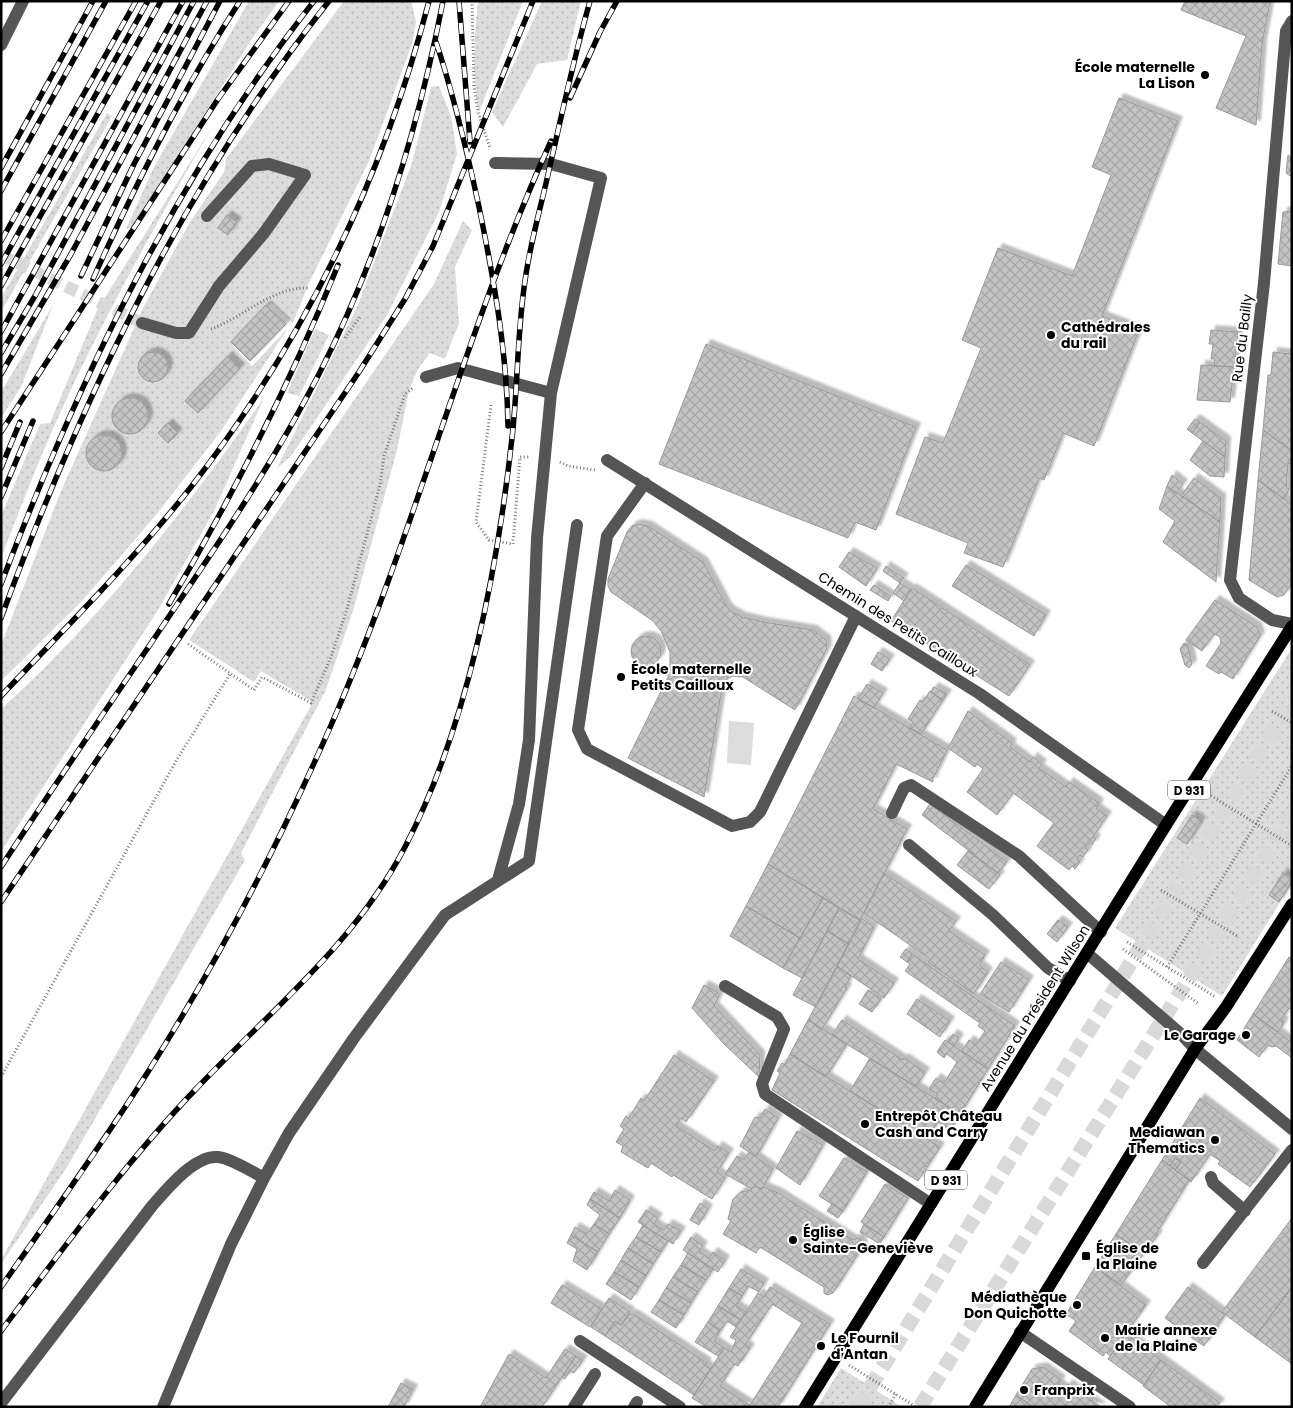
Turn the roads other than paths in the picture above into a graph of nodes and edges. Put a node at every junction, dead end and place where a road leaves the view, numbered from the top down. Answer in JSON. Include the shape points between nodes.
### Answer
{"nodes":[{"id":1,"x":23,"y":1,"type":"edge"},
{"id":2,"x":1292,"y":21,"type":"edge"},
{"id":3,"x":1,"y":45,"type":"edge"},
{"id":4,"x":495,"y":163,"type":"road end"},
{"id":5,"x":207,"y":216,"type":"dead end"},
{"id":6,"x":142,"y":323,"type":"tunnel mouth"},
{"id":7,"x":426,"y":377,"type":"dead end"},
{"id":8,"x":550,"y":393,"type":"junction"},
{"id":9,"x":607,"y":460,"type":"road end"},
{"id":10,"x":645,"y":483,"type":"junction"},
{"id":11,"x":578,"y":525,"type":"dead end"},
{"id":12,"x":856,"y":616,"type":"junction"},
{"id":13,"x":1292,"y":625,"type":"edge"},
{"id":14,"x":892,"y":813,"type":"dead end"},
{"id":15,"x":1166,"y":825,"type":"junction"},
{"id":16,"x":909,"y":845,"type":"dead end"},
{"id":17,"x":498,"y":880,"type":"junction"},
{"id":18,"x":1290,"y":913,"type":"edge"},
{"id":19,"x":1101,"y":932,"type":"junction"},
{"id":20,"x":1088,"y":954,"type":"junction"},
{"id":21,"x":1070,"y":981,"type":"junction"},
{"id":22,"x":725,"y":986,"type":"dead end"},
{"id":23,"x":1195,"y":1049,"type":"junction"},
{"id":24,"x":1292,"y":1129,"type":"edge"},
{"id":25,"x":1292,"y":1150,"type":"edge"},
{"id":26,"x":1211,"y":1176,"type":"dead end"},
{"id":27,"x":264,"y":1178,"type":"junction"},
{"id":28,"x":931,"y":1204,"type":"junction"},
{"id":29,"x":1245,"y":1211,"type":"junction"},
{"id":30,"x":1203,"y":1263,"type":"dead end"},
{"id":31,"x":1020,"y":1332,"type":"junction"},
{"id":32,"x":580,"y":1342,"type":"dead end"},
{"id":33,"x":595,"y":1374,"type":"dead end"},
{"id":34,"x":1,"y":1403,"type":"edge"},
{"id":35,"x":163,"y":1407,"type":"edge"},
{"id":36,"x":574,"y":1407,"type":"edge"},
{"id":37,"x":680,"y":1407,"type":"edge"},
{"id":38,"x":805,"y":1407,"type":"edge"},
{"id":39,"x":975,"y":1407,"type":"edge"},
{"id":40,"x":1130,"y":1407,"type":"edge"}],
"edges":[{"from":1,"to":3,"type":"street"},
{"from":2,"to":13,"type":"street","name":"Rue du Bailly","via":[[1286,32],[1264,283],[1230,580],[1239,598],[1272,620]]},
{"from":4,"to":8,"type":"street","via":[[551,164],[601,178]]},
{"from":5,"to":6,"type":"street","via":[[252,166],[269,164],[305,174],[264,233],[219,286],[189,332],[176,333]]},
{"from":7,"to":8,"type":"street","via":[[458,368]]},
{"from":8,"to":17,"type":"street","via":[[536,556],[529,740],[519,804]]},
{"from":9,"to":10,"type":"street","name":"Chemin des Petits Cailloux"},
{"from":10,"to":12,"type":"street","name":"Chemin des Petits Cailloux"},
{"from":10,"to":12,"type":"street","via":[[607,536],[578,730],[587,749],[732,826],[750,822],[760,812]]},
{"from":11,"to":17,"type":"street","via":[[529,861]]},
{"from":12,"to":15,"type":"street","name":"Chemin des Petits Cailloux","via":[[980,694]]},
{"from":13,"to":15,"type":"main road","name":"Avenue du Président Wilson","number":"D 931"},
{"from":14,"to":19,"type":"street","via":[[904,788],[911,784],[1019,856]]},
{"from":15,"to":19,"type":"main road","name":"Avenue du Président Wilson","number":"D 931"},
{"from":16,"to":21,"type":"street","via":[[993,915],[1048,968]]},
{"from":17,"to":27,"type":"street","via":[[445,915],[426,939],[289,1133]]},
{"from":18,"to":23,"type":"main road"},
{"from":19,"to":20,"type":"main road","name":"Avenue du Président Wilson","number":"D 931"},
{"from":20,"to":21,"type":"main road","name":"Avenue du Président Wilson","number":"D 931"},
{"from":20,"to":23,"type":"street"},
{"from":21,"to":28,"type":"main road","name":"Avenue du Président Wilson","number":"D 931"},
{"from":22,"to":28,"type":"street","via":[[777,1017],[784,1029],[762,1084],[766,1094]]},
{"from":23,"to":24,"type":"street"},
{"from":23,"to":31,"type":"main road"},
{"from":25,"to":29,"type":"street"},
{"from":26,"to":29,"type":"street","via":[[1213,1183]]},
{"from":27,"to":34,"type":"street","via":[[218,1157],[204,1160],[189,1169],[152,1206]]},
{"from":27,"to":35,"type":"street","via":[[231,1244]]},
{"from":28,"to":38,"type":"main road","name":"Avenue du Président Wilson","number":"D 931"},
{"from":29,"to":30,"type":"street"},
{"from":31,"to":39,"type":"main road"},
{"from":31,"to":40,"type":"street"},
{"from":32,"to":37,"type":"street"},
{"from":33,"to":36,"type":"street"}]}
